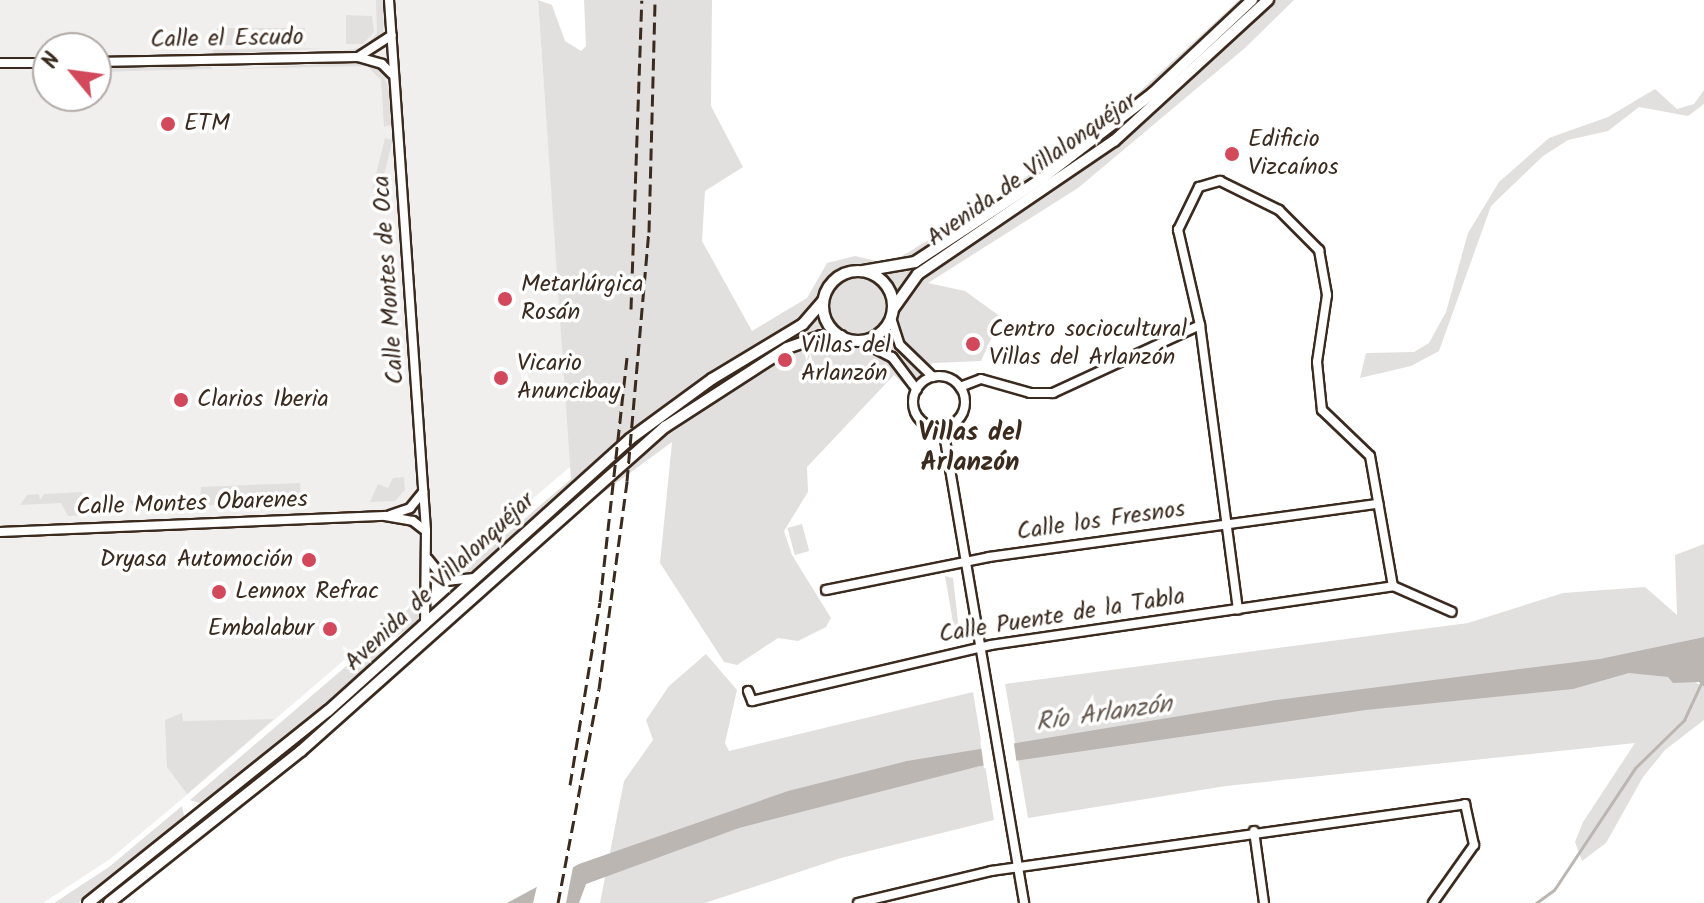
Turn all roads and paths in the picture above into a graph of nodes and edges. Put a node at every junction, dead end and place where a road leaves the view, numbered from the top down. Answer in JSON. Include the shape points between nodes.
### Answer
{"nodes":[{"id":1,"x":389,"y":0,"type":"edge"},
{"id":2,"x":1252,"y":0,"type":"edge"},
{"id":3,"x":1268,"y":0,"type":"edge"},
{"id":4,"x":392,"y":35,"type":"junction"},
{"id":5,"x":358,"y":57,"type":"junction"},
{"id":6,"x":112,"y":62,"type":"edge"},
{"id":7,"x":0,"y":63,"type":"edge"},
{"id":8,"x":32,"y":63,"type":"edge"},
{"id":9,"x":394,"y":78,"type":"junction"},
{"id":10,"x":863,"y":271,"type":"junction"},
{"id":11,"x":823,"y":301,"type":"junction"},
{"id":12,"x":892,"y":313,"type":"junction"},
{"id":13,"x":1200,"y":325,"type":"junction"},
{"id":14,"x":841,"y":336,"type":"junction"},
{"id":15,"x":860,"y":341,"type":"junction"},
{"id":16,"x":933,"y":377,"type":"junction"},
{"id":17,"x":960,"y":387,"type":"junction"},
{"id":18,"x":917,"y":390,"type":"junction"},
{"id":19,"x":943,"y":428,"type":"junction"},
{"id":20,"x":424,"y":492,"type":"junction"},
{"id":21,"x":1378,"y":504,"type":"junction"},
{"id":22,"x":385,"y":516,"type":"junction"},
{"id":23,"x":1226,"y":523,"type":"junction"},
{"id":24,"x":426,"y":531,"type":"junction"},
{"id":25,"x":0,"y":532,"type":"edge"},
{"id":26,"x":427,"y":558,"type":"junction"},
{"id":27,"x":966,"y":561,"type":"junction"},
{"id":28,"x":475,"y":578,"type":"junction"},
{"id":29,"x":1393,"y":586,"type":"junction"},
{"id":30,"x":830,"y":593,"type":"dead end"},
{"id":31,"x":1238,"y":609,"type":"junction"},
{"id":32,"x":1452,"y":612,"type":"dead end"},
{"id":33,"x":425,"y":624,"type":"junction"},
{"id":34,"x":980,"y":647,"type":"junction"},
{"id":35,"x":748,"y":691,"type":"dead end"},
{"id":36,"x":1254,"y":831,"type":"junction"},
{"id":37,"x":1018,"y":867,"type":"junction"},
{"id":38,"x":88,"y":903,"type":"edge"},
{"id":39,"x":109,"y":903,"type":"edge"},
{"id":40,"x":858,"y":903,"type":"edge"},
{"id":41,"x":1024,"y":903,"type":"edge"},
{"id":42,"x":1264,"y":903,"type":"edge"},
{"id":43,"x":1433,"y":903,"type":"edge"}],
"edges":[{"from":1,"to":4,"type":"street","name":"Calle Montes de Oca"},
{"from":2,"to":10,"type":"street","name":"Avenida de Villalonquéjar","via":[[1153,93],[1040,180],[915,262]]},
{"from":3,"to":12,"type":"street","name":"Avenida de Villalonquéjar","via":[[1114,141],[918,274]]},
{"from":4,"to":5,"type":"street"},
{"from":4,"to":9,"type":"street","name":"Calle Montes de Oca"},
{"from":5,"to":6,"type":"street","name":"Calle el Escudo"},
{"from":5,"to":9,"type":"street","name":"Calle el Escudo","via":[[382,64]]},
{"from":7,"to":8,"type":"street"},
{"from":9,"to":20,"type":"street","name":"Calle Montes de Oca"},
{"from":10,"to":11,"type":"street","via":[[842,275]]},
{"from":10,"to":12,"type":"street","via":[[889,289]]},
{"from":11,"to":14,"type":"street","via":[[827,321]]},
{"from":11,"to":28,"type":"street","name":"Avenida de Villalonquéjar","via":[[803,324],[712,379],[630,439]]},
{"from":12,"to":15,"type":"street","via":[[879,334]]},
{"from":12,"to":16,"type":"street","via":[[900,345]]},
{"from":13,"to":17,"type":"street","via":[[1053,393],[1030,393],[981,379]]},
{"from":13,"to":21,"type":"street","via":[[1178,230],[1199,187],[1214,180],[1279,210],[1319,250],[1327,295],[1317,362],[1322,410],[1370,456]]},
{"from":13,"to":23,"type":"street"},
{"from":14,"to":15,"type":"street"},
{"from":14,"to":39,"type":"street","name":"Avenida de Villalonquéjar","via":[[807,339],[787,348],[665,427],[301,751]]},
{"from":15,"to":18,"type":"street","via":[[892,357]]},
{"from":16,"to":17,"type":"street","via":[[948,378]]},
{"from":16,"to":18,"type":"street"},
{"from":17,"to":19,"type":"street","via":[[964,409],[956,422]]},
{"from":18,"to":19,"type":"street","via":[[914,405],[920,419]]},
{"from":19,"to":27,"type":"street"},
{"from":20,"to":22,"type":"street","name":"Calle Montes Obarenes","via":[[410,508]]},
{"from":20,"to":24,"type":"street","name":"Calle Montes de Oca"},
{"from":21,"to":23,"type":"street","name":"Calle los Fresnos"},
{"from":21,"to":29,"type":"street"},
{"from":22,"to":24,"type":"street","name":"Calle Montes Obarenes","via":[[413,521]]},
{"from":22,"to":25,"type":"street","name":"Calle Montes Obarenes"},
{"from":23,"to":27,"type":"street","name":"Calle los Fresnos"},
{"from":23,"to":31,"type":"street"},
{"from":24,"to":26,"type":"street","name":"Calle Montes de Oca"},
{"from":26,"to":28,"type":"street","via":[[446,581]]},
{"from":26,"to":33,"type":"street","name":"Calle Montes de Oca"},
{"from":27,"to":30,"type":"street","name":"Calle los Fresnos"},
{"from":27,"to":34,"type":"street"},
{"from":28,"to":33,"type":"street","name":"Avenida de Villalonquéjar"},
{"from":29,"to":31,"type":"street","name":"Calle Puente de la Tabla"},
{"from":29,"to":32,"type":"street"},
{"from":31,"to":34,"type":"street","name":"Calle Puente de la Tabla"},
{"from":33,"to":38,"type":"street","name":"Avenida de Villalonquéjar","via":[[255,772]]},
{"from":34,"to":35,"type":"street","name":"Calle Puente de la Tabla","via":[[752,701]]},
{"from":34,"to":37,"type":"street"},
{"from":36,"to":37,"type":"street"},
{"from":36,"to":42,"type":"street"},
{"from":36,"to":43,"type":"street","via":[[1465,804],[1474,845]]},
{"from":37,"to":40,"type":"street"},
{"from":37,"to":41,"type":"street"}]}
